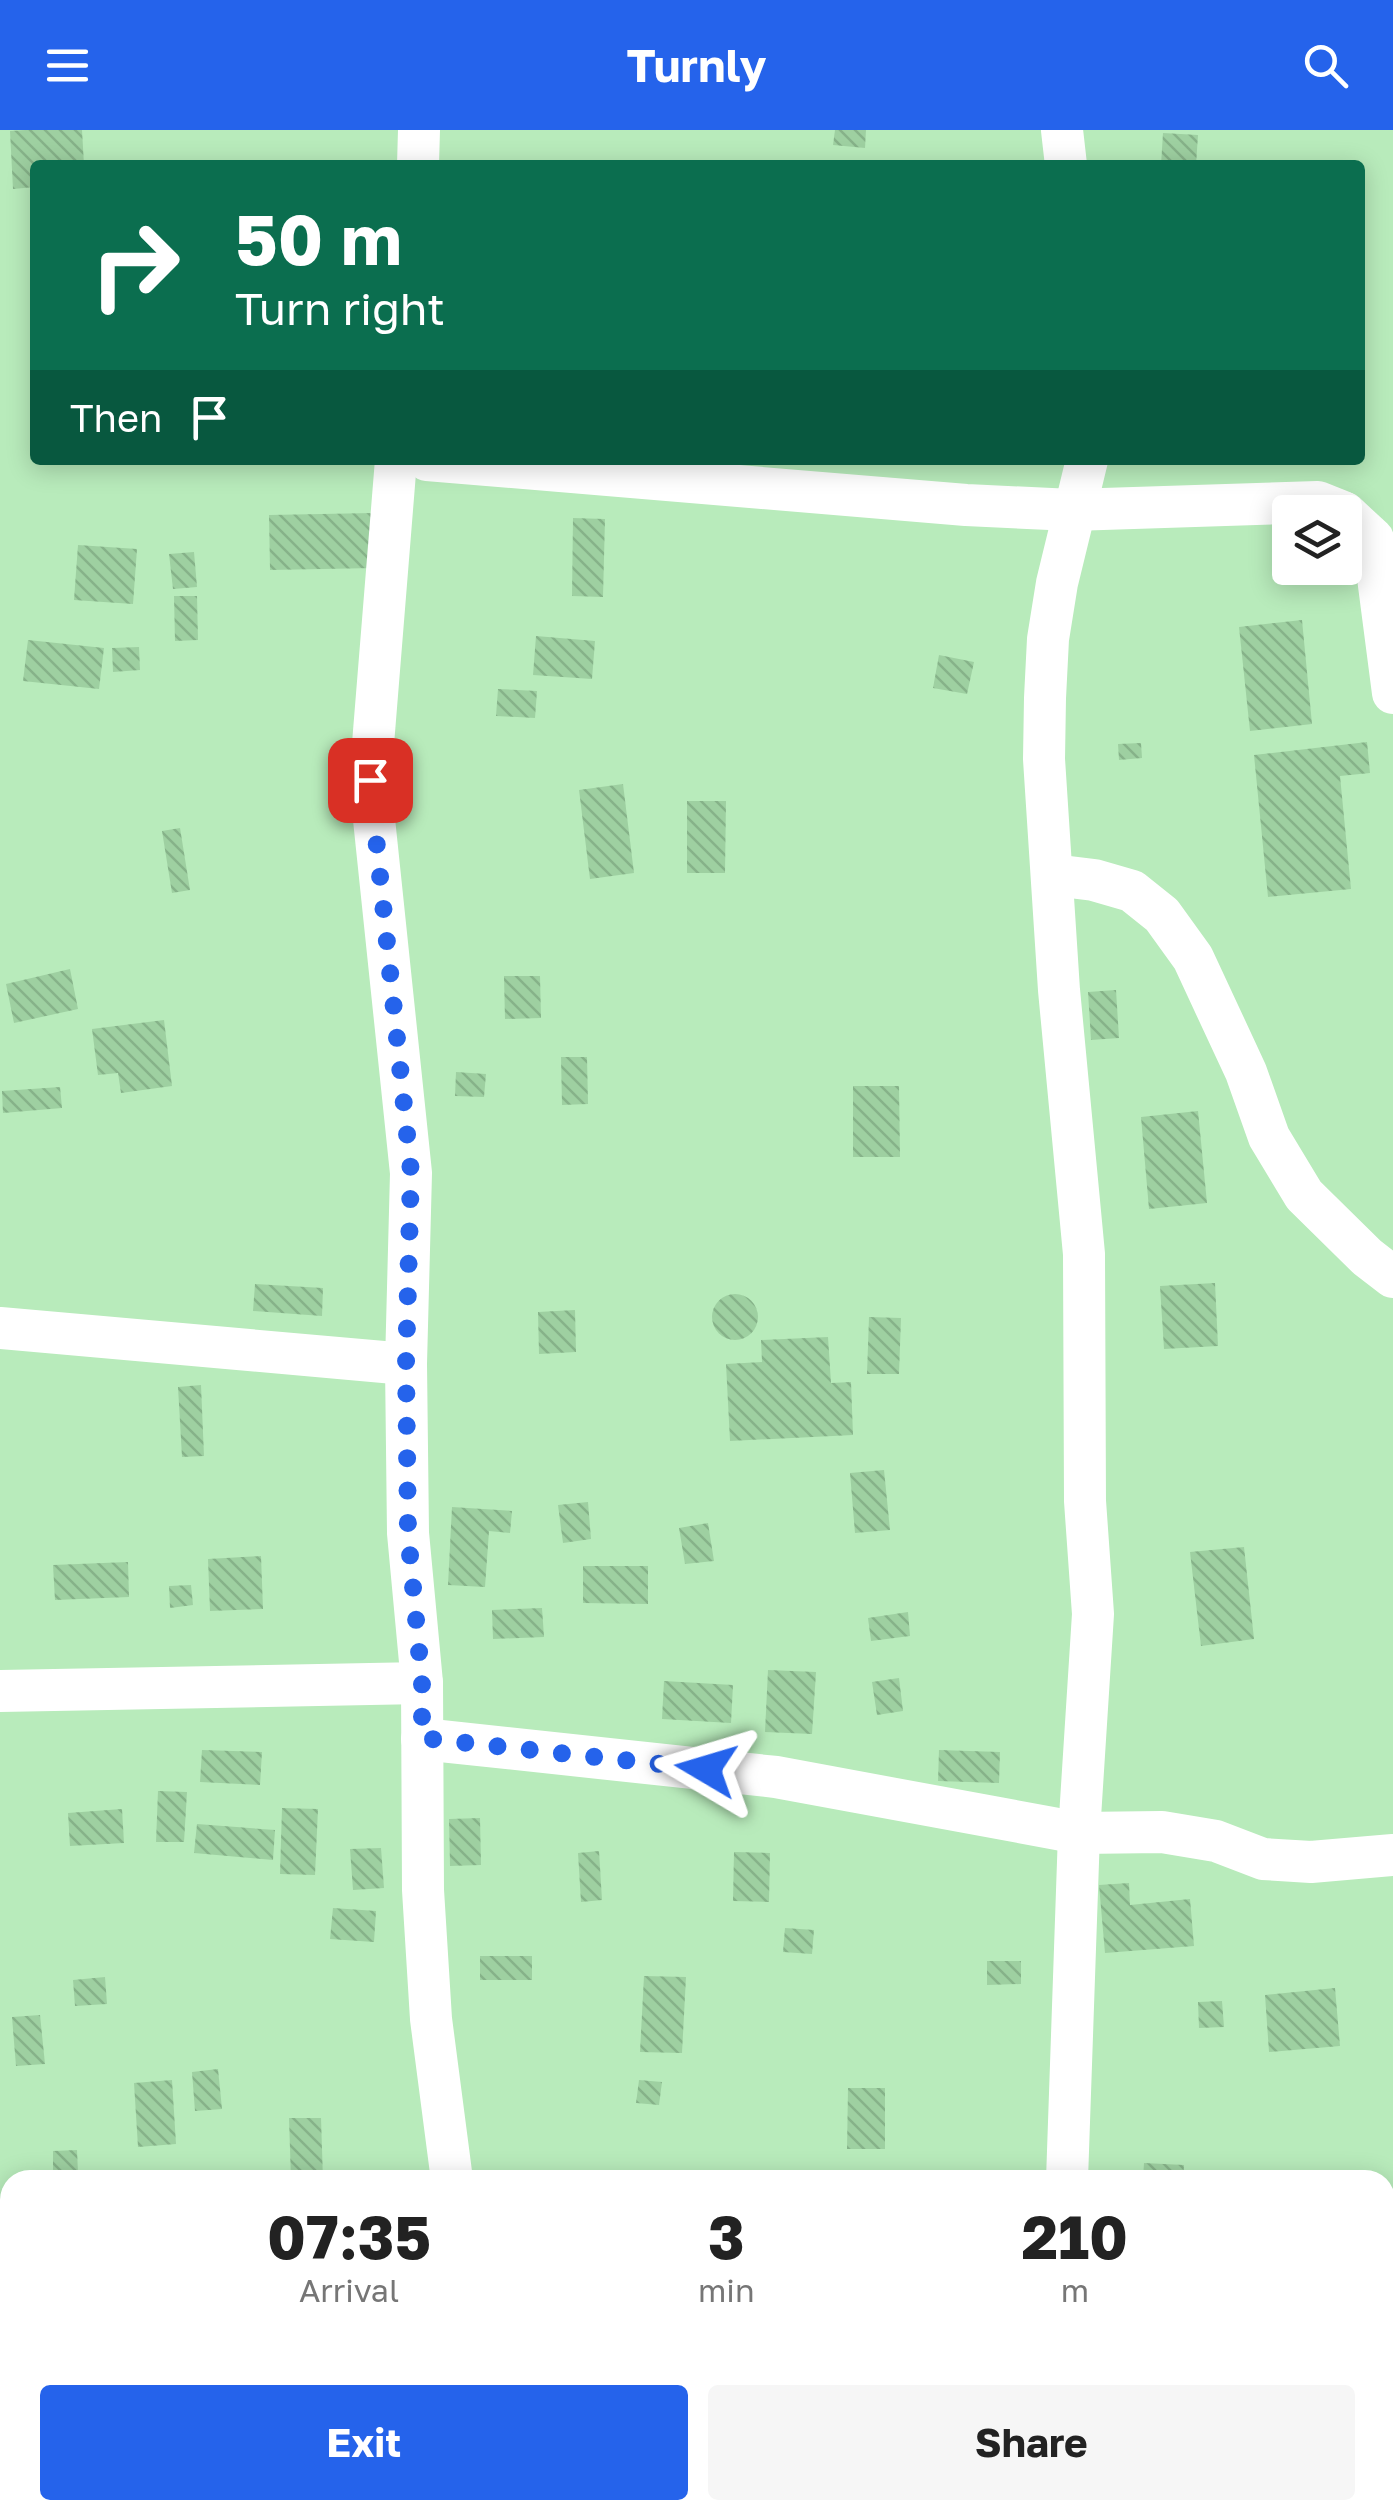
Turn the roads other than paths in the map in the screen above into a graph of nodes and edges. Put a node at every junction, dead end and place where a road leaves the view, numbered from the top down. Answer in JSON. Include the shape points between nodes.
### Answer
{"nodes":[{"id":1,"x":419,"y":130,"type":"edge"},
{"id":2,"x":1062,"y":130,"type":"edge"},
{"id":3,"x":418,"y":160,"type":"edge"},
{"id":4,"x":1065,"y":160,"type":"edge"},
{"id":5,"x":396,"y":465,"type":"edge"},
{"id":6,"x":487,"y":465,"type":"edge"},
{"id":7,"x":1086,"y":465,"type":"edge"},
{"id":8,"x":1272,"y":503,"type":"edge"},
{"id":9,"x":1072,"y":510,"type":"junction"},
{"id":10,"x":1362,"y":530,"type":"edge"},
{"id":11,"x":1393,"y":693,"type":"edge"},
{"id":12,"x":1054,"y":875,"type":"junction"},
{"id":13,"x":1393,"y":1277,"type":"edge"},
{"id":14,"x":0,"y":1328,"type":"edge"},
{"id":15,"x":406,"y":1364,"type":"junction"},
{"id":16,"x":422,"y":1683,"type":"junction"},
{"id":17,"x":0,"y":1692,"type":"edge"},
{"id":18,"x":422,"y":1738,"type":"junction"},
{"id":19,"x":1080,"y":1834,"type":"junction"},
{"id":20,"x":1393,"y":1855,"type":"edge"},
{"id":21,"x":451,"y":2170,"type":"edge"},
{"id":22,"x":1066,"y":2170,"type":"edge"}],
"edges":[{"from":1,"to":3,"type":"street"},
{"from":2,"to":4,"type":"street"},
{"from":5,"to":15,"type":"street","via":[[370,780],[411,1172]]},
{"from":6,"to":9,"type":"street"},
{"from":7,"to":9,"type":"street"},
{"from":8,"to":9,"type":"street"},
{"from":9,"to":12,"type":"street","via":[[1044,698]]},
{"from":10,"to":11,"type":"street","via":[[1372,539]]},
{"from":12,"to":13,"type":"street","via":[[1132,891],[1162,914],[1193,958],[1268,1137],[1304,1195]]},
{"from":12,"to":19,"type":"street","via":[[1084,1254],[1085,1501],[1093,1614]]},
{"from":14,"to":15,"type":"street"},
{"from":15,"to":16,"type":"street","via":[[408,1533]]},
{"from":16,"to":17,"type":"street"},
{"from":16,"to":18,"type":"street"},
{"from":18,"to":19,"type":"street","via":[[776,1777]]},
{"from":18,"to":21,"type":"street","via":[[430,2019]]},
{"from":19,"to":20,"type":"street","via":[[1162,1832],[1263,1858],[1311,1862]]},
{"from":19,"to":22,"type":"street"}]}
